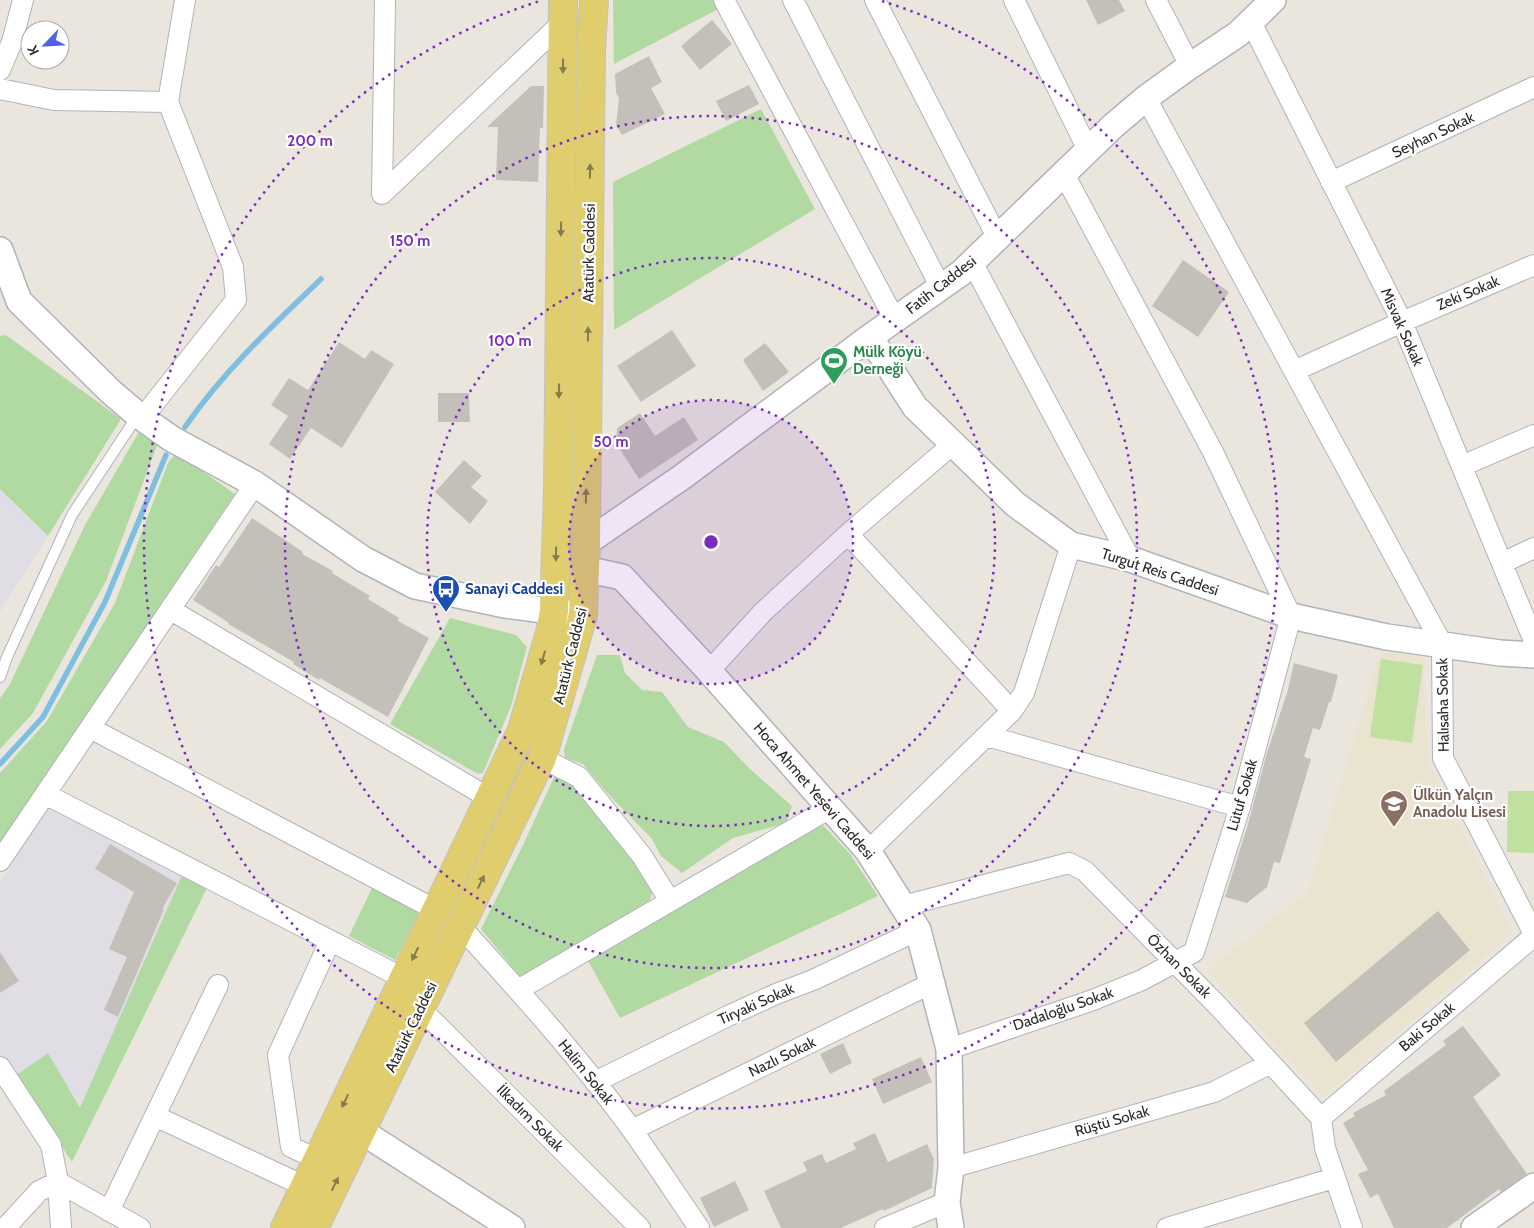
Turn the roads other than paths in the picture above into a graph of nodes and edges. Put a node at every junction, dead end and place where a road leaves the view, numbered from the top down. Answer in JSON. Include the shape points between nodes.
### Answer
{"nodes":[{"id":1,"x":23,"y":0,"type":"edge"},
{"id":2,"x":185,"y":0,"type":"edge"},
{"id":3,"x":385,"y":0,"type":"edge"},
{"id":4,"x":594,"y":0,"type":"edge"},
{"id":5,"x":724,"y":0,"type":"edge"},
{"id":6,"x":793,"y":0,"type":"edge"},
{"id":7,"x":875,"y":0,"type":"edge"},
{"id":8,"x":1014,"y":0,"type":"edge"},
{"id":9,"x":1156,"y":0,"type":"edge"},
{"id":10,"x":1274,"y":1,"type":"edge"},
{"id":11,"x":563,"y":11,"type":"edge"},
{"id":12,"x":1251,"y":22,"type":"junction"},
{"id":13,"x":1190,"y":66,"type":"junction"},
{"id":14,"x":0,"y":70,"type":"edge"},
{"id":15,"x":1534,"y":87,"type":"edge"},
{"id":16,"x":0,"y":89,"type":"edge"},
{"id":17,"x":1146,"y":98,"type":"junction"},
{"id":18,"x":168,"y":102,"type":"junction"},
{"id":19,"x":1088,"y":150,"type":"junction"},
{"id":20,"x":1064,"y":174,"type":"junction"},
{"id":21,"x":1331,"y":182,"type":"junction"},
{"id":22,"x":997,"y":237,"type":"junction"},
{"id":23,"x":0,"y":250,"type":"edge"},
{"id":24,"x":972,"y":262,"type":"junction"},
{"id":25,"x":1534,"y":265,"type":"edge"},
{"id":26,"x":941,"y":288,"type":"junction"},
{"id":27,"x":9,"y":304,"type":"edge"},
{"id":28,"x":894,"y":320,"type":"junction"},
{"id":29,"x":1402,"y":322,"type":"junction"},
{"id":30,"x":870,"y":337,"type":"junction"},
{"id":31,"x":1294,"y":371,"type":"junction"},
{"id":32,"x":138,"y":415,"type":"junction"},
{"id":33,"x":1534,"y":435,"type":"edge"},
{"id":34,"x":953,"y":444,"type":"junction"},
{"id":35,"x":1462,"y":466,"type":"junction"},
{"id":36,"x":255,"y":484,"type":"junction"},
{"id":37,"x":848,"y":534,"type":"junction"},
{"id":38,"x":1071,"y":545,"type":"junction"},
{"id":39,"x":1534,"y":548,"type":"edge"},
{"id":40,"x":585,"y":556,"type":"junction"},
{"id":41,"x":1130,"y":559,"type":"junction"},
{"id":42,"x":1502,"y":563,"type":"junction"},
{"id":43,"x":171,"y":610,"type":"junction"},
{"id":44,"x":554,"y":611,"type":"junction"},
{"id":45,"x":583,"y":615,"type":"junction"},
{"id":46,"x":1291,"y":616,"type":"junction"},
{"id":47,"x":1534,"y":641,"type":"edge"},
{"id":48,"x":1442,"y":644,"type":"junction"},
{"id":49,"x":1534,"y":655,"type":"edge"},
{"id":50,"x":709,"y":671,"type":"junction"},
{"id":51,"x":0,"y":677,"type":"edge"},
{"id":52,"x":1012,"y":711,"type":"junction"},
{"id":53,"x":90,"y":728,"type":"junction"},
{"id":54,"x":987,"y":736,"type":"junction"},
{"id":55,"x":542,"y":758,"type":"junction"},
{"id":56,"x":45,"y":794,"type":"junction"},
{"id":57,"x":489,"y":798,"type":"junction"},
{"id":58,"x":830,"y":808,"type":"junction"},
{"id":59,"x":1240,"y":808,"type":"junction"},
{"id":60,"x":868,"y":851,"type":"junction"},
{"id":61,"x":0,"y":861,"type":"edge"},
{"id":62,"x":670,"y":901,"type":"junction"},
{"id":63,"x":903,"y":906,"type":"junction"},
{"id":64,"x":436,"y":910,"type":"junction"},
{"id":65,"x":460,"y":926,"type":"junction"},
{"id":66,"x":918,"y":930,"type":"junction"},
{"id":67,"x":1534,"y":935,"type":"edge"},
{"id":68,"x":330,"y":941,"type":"junction"},
{"id":69,"x":1175,"y":962,"type":"junction"},
{"id":70,"x":403,"y":978,"type":"junction"},
{"id":71,"x":932,"y":983,"type":"junction"},
{"id":72,"x":218,"y":985,"type":"dead end"},
{"id":73,"x":518,"y":990,"type":"junction"},
{"id":74,"x":418,"y":1012,"type":"junction"},
{"id":75,"x":949,"y":1049,"type":"junction"},
{"id":76,"x":1269,"y":1064,"type":"junction"},
{"id":77,"x":0,"y":1067,"type":"edge"},
{"id":78,"x":595,"y":1082,"type":"junction"},
{"id":79,"x":154,"y":1116,"type":"junction"},
{"id":80,"x":1321,"y":1118,"type":"junction"},
{"id":81,"x":632,"y":1130,"type":"junction"},
{"id":82,"x":360,"y":1131,"type":"junction"},
{"id":83,"x":317,"y":1159,"type":"junction"},
{"id":84,"x":950,"y":1168,"type":"junction"},
{"id":85,"x":1334,"y":1178,"type":"junction"},
{"id":86,"x":58,"y":1182,"type":"junction"},
{"id":87,"x":304,"y":1186,"type":"junction"},
{"id":88,"x":1534,"y":1186,"type":"edge"},
{"id":89,"x":947,"y":1202,"type":"junction"},
{"id":90,"x":109,"y":1211,"type":"junction"},
{"id":91,"x":6,"y":1228,"type":"edge"},
{"id":92,"x":61,"y":1228,"type":"edge"},
{"id":93,"x":140,"y":1228,"type":"edge"},
{"id":94,"x":285,"y":1228,"type":"edge"},
{"id":95,"x":314,"y":1228,"type":"edge"},
{"id":96,"x":512,"y":1228,"type":"edge"},
{"id":97,"x":640,"y":1228,"type":"edge"},
{"id":98,"x":700,"y":1228,"type":"edge"},
{"id":99,"x":885,"y":1228,"type":"edge"},
{"id":100,"x":951,"y":1228,"type":"edge"},
{"id":101,"x":1167,"y":1228,"type":"edge"},
{"id":102,"x":1352,"y":1228,"type":"edge"},
{"id":103,"x":1474,"y":1228,"type":"edge"}],
"edges":[{"from":1,"to":14,"type":"street","via":[[12,42]]},
{"from":2,"to":18,"type":"street"},
{"from":3,"to":11,"type":"street","via":[[382,194]]},
{"from":40,"to":4,"type":"main road","name":"Atatürk Caddesi","one_way":true},
{"from":5,"to":28,"type":"street"},
{"from":6,"to":26,"type":"street"},
{"from":7,"to":22,"type":"street"},
{"from":8,"to":19,"type":"street"},
{"from":9,"to":13,"type":"street"},
{"from":10,"to":12,"type":"street","name":"Fatih Caddesi"},
{"from":11,"to":44,"type":"main road","one_way":true},
{"from":12,"to":13,"type":"street","name":"Fatih Caddesi"},
{"from":12,"to":21,"type":"street","name":"Misvak Sokak"},
{"from":13,"to":17,"type":"street","name":"Fatih Caddesi"},
{"from":15,"to":21,"type":"street","name":"Seyhan Sokak"},
{"from":16,"to":18,"type":"street","via":[[54,100]]},
{"from":17,"to":19,"type":"street","name":"Fatih Caddesi"},
{"from":17,"to":31,"type":"street","name":"Halısaha Sokak"},
{"from":18,"to":32,"type":"street","via":[[233,267],[236,300],[144,416]]},
{"from":19,"to":20,"type":"street","name":"Fatih Caddesi"},
{"from":20,"to":22,"type":"street","name":"Fatih Caddesi"},
{"from":20,"to":46,"type":"street","via":[[1213,452]]},
{"from":21,"to":29,"type":"street","name":"Misvak Sokak"},
{"from":22,"to":24,"type":"street","name":"Fatih Caddesi"},
{"from":23,"to":27,"type":"street"},
{"from":24,"to":26,"type":"street","name":"Fatih Caddesi"},
{"from":24,"to":41,"type":"street"},
{"from":25,"to":29,"type":"street","name":"Zeki Sokak"},
{"from":26,"to":28,"type":"street","name":"Fatih Caddesi"},
{"from":27,"to":32,"type":"street"},
{"from":28,"to":30,"type":"street","name":"Fatih Caddesi"},
{"from":29,"to":31,"type":"street","name":"Zeki Sokak"},
{"from":29,"to":35,"type":"street","name":"Misvak Sokak"},
{"from":30,"to":34,"type":"street","name":"Turgut Reis Caddesi","via":[[915,407]]},
{"from":30,"to":40,"type":"street","name":"Fatih Caddesi","via":[[682,477]]},
{"from":31,"to":48,"type":"street","name":"Halısaha Sokak"},
{"from":32,"to":36,"type":"street","via":[[172,439]]},
{"from":32,"to":51,"type":"lane","via":[[72,515]]},
{"from":33,"to":35,"type":"street"},
{"from":34,"to":37,"type":"street"},
{"from":34,"to":38,"type":"street","name":"Turgut Reis Caddesi","via":[[1015,504]]},
{"from":35,"to":42,"type":"street","name":"Misvak Sokak"},
{"from":36,"to":43,"type":"street"},
{"from":36,"to":44,"type":"street","via":[[363,558],[415,586],[505,605]]},
{"from":37,"to":50,"type":"street","via":[[763,612]]},
{"from":37,"to":52,"type":"street"},
{"from":38,"to":41,"type":"street","name":"Turgut Reis Caddesi"},
{"from":38,"to":52,"type":"street","via":[[1024,693]]},
{"from":39,"to":42,"type":"street"},
{"from":40,"to":45,"type":"main road","name":"Atatürk Caddesi"},
{"from":40,"to":50,"type":"street","name":"Hoca Ahmet Yesevi Caddesi","via":[[622,577]]},
{"from":41,"to":46,"type":"street","name":"Turgut Reis Caddesi"},
{"from":42,"to":47,"type":"street","name":"Misvak Sokak"},
{"from":43,"to":53,"type":"street"},
{"from":43,"to":57,"type":"street"},
{"from":44,"to":45,"type":"street"},
{"from":44,"to":57,"type":"main road","one_way":true,"via":[[522,730]]},
{"from":45,"to":55,"type":"main road","name":"Atatürk Caddesi"},
{"from":46,"to":48,"type":"street","name":"Turgut Reis Caddesi"},
{"from":46,"to":59,"type":"street","name":"Lütuf Sokak"},
{"from":48,"to":49,"type":"street","name":"Turgut Reis Caddesi"},
{"from":48,"to":67,"type":"street","name":"Halısaha Sokak","via":[[1443,758]]},
{"from":50,"to":58,"type":"street","name":"Hoca Ahmet Yesevi Caddesi"},
{"from":52,"to":54,"type":"street"},
{"from":53,"to":56,"type":"street"},
{"from":53,"to":64,"type":"street"},
{"from":54,"to":59,"type":"street"},
{"from":54,"to":60,"type":"street"},
{"from":55,"to":62,"type":"street","via":[[579,777],[642,856]]},
{"from":65,"to":55,"type":"main road","name":"Atatürk Caddesi","one_way":true},
{"from":56,"to":61,"type":"street"},
{"from":56,"to":68,"type":"street"},
{"from":57,"to":64,"type":"main road"},
{"from":58,"to":60,"type":"street","name":"Hoca Ahmet Yesevi Caddesi"},
{"from":58,"to":62,"type":"street"},
{"from":59,"to":69,"type":"street","name":"Lütuf Sokak","via":[[1194,952]]},
{"from":60,"to":63,"type":"street","name":"Hoca Ahmet Yesevi Caddesi"},
{"from":62,"to":73,"type":"street"},
{"from":63,"to":66,"type":"street","name":"Hoca Ahmet Yesevi Caddesi"},
{"from":63,"to":69,"type":"street","name":"Özhan Sokak","via":[[1069,863],[1085,871]]},
{"from":64,"to":70,"type":"main road","one_way":true},
{"from":65,"to":73,"type":"street","name":"Halim Sokak"},
{"from":65,"to":74,"type":"main road","name":"Atatürk Caddesi"},
{"from":66,"to":71,"type":"street","name":"Hoca Ahmet Yesevi Caddesi"},
{"from":66,"to":78,"type":"street","name":"Tiryaki Sokak","via":[[728,1016]]},
{"from":67,"to":80,"type":"street","name":"Baki Sokak"},
{"from":68,"to":70,"type":"street"},
{"from":68,"to":83,"type":"street","via":[[278,1055],[291,1147]]},
{"from":69,"to":75,"type":"street","name":"Dadaloğlu Sokak","via":[[1093,1000]]},
{"from":69,"to":76,"type":"street","name":"Özhan Sokak"},
{"from":70,"to":83,"type":"main road","one_way":true},
{"from":71,"to":75,"type":"street","name":"Hoca Ahmet Yesevi Caddesi"},
{"from":71,"to":81,"type":"street","name":"Nazlı Sokak"},
{"from":72,"to":79,"type":"street"},
{"from":73,"to":78,"type":"street","name":"Halim Sokak"},
{"from":74,"to":82,"type":"main road","name":"Atatürk Caddesi"},
{"from":74,"to":97,"type":"street","name":"İlkadım Sokak","via":[[430,1018]]},
{"from":75,"to":84,"type":"street","name":"Hoca Ahmet Yesevi Caddesi"},
{"from":76,"to":80,"type":"street","name":"Özhan Sokak"},
{"from":76,"to":84,"type":"street","name":"Rüştü Sokak","via":[[1214,1092]]},
{"from":77,"to":86,"type":"street","via":[[51,1144]]},
{"from":78,"to":81,"type":"street","name":"Halim Sokak"},
{"from":79,"to":87,"type":"street"},
{"from":79,"to":90,"type":"street"},
{"from":80,"to":85,"type":"street","via":[[1324,1148]]},
{"from":81,"to":98,"type":"street","name":"Halim Sokak"},
{"from":95,"to":82,"type":"main road","name":"Atatürk Caddesi","one_way":true},
{"from":82,"to":96,"type":"street"},
{"from":83,"to":87,"type":"main road"},
{"from":84,"to":89,"type":"street","name":"Hoca Ahmet Yesevi Caddesi"},
{"from":85,"to":101,"type":"street"},
{"from":85,"to":102,"type":"street"},
{"from":86,"to":90,"type":"street"},
{"from":86,"to":91,"type":"street","via":[[39,1191]]},
{"from":86,"to":92,"type":"street"},
{"from":87,"to":94,"type":"main road"},
{"from":88,"to":103,"type":"street"},
{"from":89,"to":99,"type":"street"},
{"from":89,"to":100,"type":"street","name":"Hoca Ahmet Yesevi Caddesi"},
{"from":90,"to":93,"type":"street"}]}
